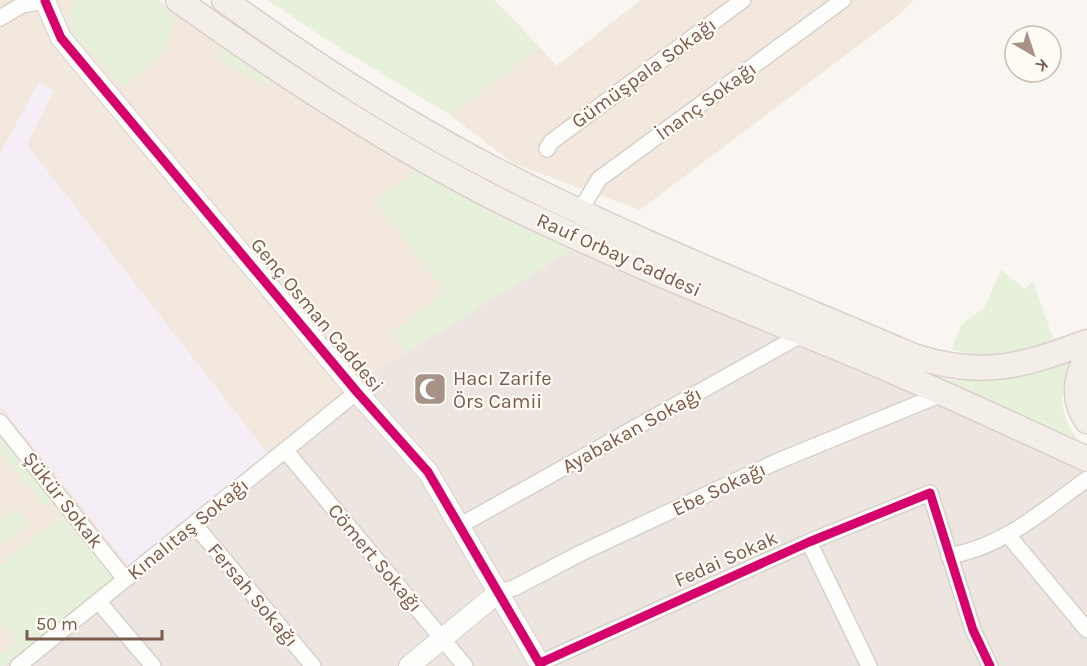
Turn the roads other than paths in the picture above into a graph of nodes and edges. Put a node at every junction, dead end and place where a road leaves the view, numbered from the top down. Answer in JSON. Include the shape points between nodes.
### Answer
{"nodes":[{"id":1,"x":46,"y":0,"type":"edge"},
{"id":2,"x":178,"y":0,"type":"edge"},
{"id":3,"x":224,"y":0,"type":"edge"},
{"id":4,"x":743,"y":0,"type":"edge"},
{"id":5,"x":843,"y":0,"type":"edge"},
{"id":6,"x":0,"y":18,"type":"edge"},
{"id":7,"x":548,"y":149,"type":"dead end"},
{"id":8,"x":580,"y":211,"type":"junction"},
{"id":9,"x":803,"y":334,"type":"junction"},
{"id":10,"x":1087,"y":342,"type":"edge"},
{"id":11,"x":1087,"y":358,"type":"edge"},
{"id":12,"x":357,"y":392,"type":"junction"},
{"id":13,"x":942,"y":394,"type":"junction"},
{"id":14,"x":0,"y":422,"type":"edge"},
{"id":15,"x":1087,"y":422,"type":"edge"},
{"id":16,"x":285,"y":450,"type":"junction"},
{"id":17,"x":1087,"y":459,"type":"edge"},
{"id":18,"x":1087,"y":479,"type":"edge"},
{"id":19,"x":194,"y":524,"type":"junction"},
{"id":20,"x":461,"y":525,"type":"junction"},
{"id":21,"x":1008,"y":535,"type":"junction"},
{"id":22,"x":809,"y":542,"type":"junction"},
{"id":23,"x":949,"y":556,"type":"junction"},
{"id":24,"x":125,"y":579,"type":"junction"},
{"id":25,"x":499,"y":592,"type":"junction"},
{"id":26,"x":98,"y":602,"type":"junction"},
{"id":27,"x":1087,"y":630,"type":"edge"},
{"id":28,"x":442,"y":639,"type":"junction"},
{"id":29,"x":541,"y":665,"type":"edge"},
{"id":30,"x":18,"y":666,"type":"edge"},
{"id":31,"x":153,"y":666,"type":"edge"},
{"id":32,"x":313,"y":666,"type":"edge"},
{"id":33,"x":409,"y":666,"type":"edge"},
{"id":34,"x":465,"y":666,"type":"edge"},
{"id":35,"x":869,"y":666,"type":"edge"},
{"id":36,"x":990,"y":666,"type":"edge"}],
"edges":[{"from":1,"to":6,"type":"street","via":[[22,5]]},
{"from":1,"to":12,"type":"street","name":"Genç Osman Caddesi","via":[[61,38]]},
{"from":2,"to":9,"type":"main road","name":"Rauf Orbay Caddesi","via":[[292,80],[488,194],[545,223]]},
{"from":3,"to":8,"type":"main road","name":"Rauf Orbay Caddesi","via":[[306,58],[402,117],[494,170]]},
{"from":4,"to":7,"type":"street","name":"Gümüşpala Sokağı","via":[[551,142]]},
{"from":5,"to":8,"type":"street","name":"İnanç Sokağı","via":[[599,179]]},
{"from":8,"to":10,"type":"main road","name":"Rauf Orbay Caddesi","via":[[933,362],[969,369],[1006,367]]},
{"from":9,"to":13,"type":"main road","name":"Rauf Orbay Caddesi"},
{"from":9,"to":20,"type":"street","name":"Ayabakan Sokağı"},
{"from":11,"to":15,"type":"main road","via":[[1076,389]]},
{"from":12,"to":16,"type":"street","name":"Kınalıtaş Sokağı"},
{"from":12,"to":20,"type":"street","name":"Genç Osman Caddesi","via":[[428,472]]},
{"from":13,"to":17,"type":"main road","name":"Rauf Orbay Caddesi"},
{"from":13,"to":25,"type":"street","name":"Ebe Sokağı","via":[[776,462]]},
{"from":14,"to":24,"type":"street","name":"Şükür Sokak"},
{"from":16,"to":19,"type":"street","name":"Kınalıtaş Sokağı"},
{"from":16,"to":28,"type":"street","name":"Cömert Sokağı"},
{"from":18,"to":21,"type":"street"},
{"from":19,"to":24,"type":"street","name":"Kınalıtaş Sokağı"},
{"from":19,"to":32,"type":"street","name":"Fersah Sokağı"},
{"from":20,"to":25,"type":"street","name":"Genç Osman Caddesi"},
{"from":21,"to":23,"type":"street","via":[[975,551]]},
{"from":21,"to":27,"type":"street"},
{"from":22,"to":23,"type":"street","name":"Fedai Sokak","via":[[930,493]]},
{"from":22,"to":29,"type":"street","name":"Fedai Sokak"},
{"from":22,"to":35,"type":"street"},
{"from":23,"to":36,"type":"street","via":[[973,630]]},
{"from":24,"to":26,"type":"street","name":"Kınalıtaş Sokağı"},
{"from":25,"to":28,"type":"street"},
{"from":25,"to":29,"type":"street","name":"Genç Osman Caddesi"},
{"from":26,"to":30,"type":"street","name":"Kınalıtaş Sokağı"},
{"from":26,"to":31,"type":"street"},
{"from":28,"to":33,"type":"street"},
{"from":28,"to":34,"type":"street","name":"Cömert Sokağı"}]}
